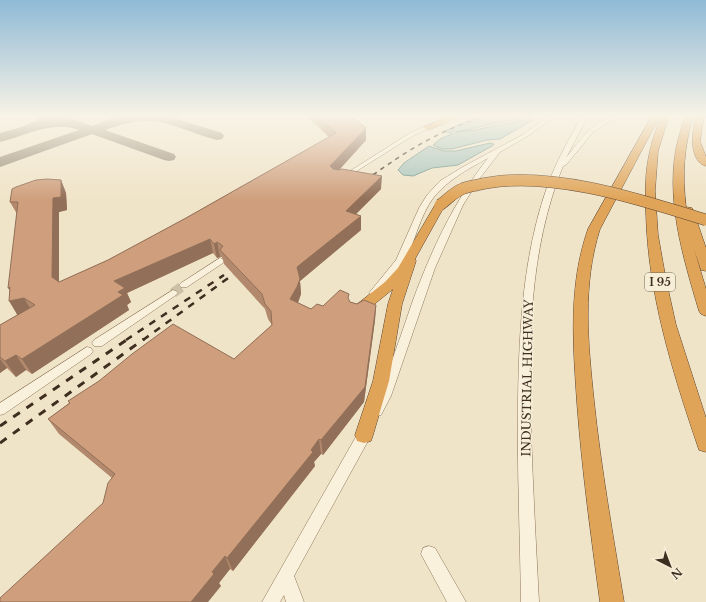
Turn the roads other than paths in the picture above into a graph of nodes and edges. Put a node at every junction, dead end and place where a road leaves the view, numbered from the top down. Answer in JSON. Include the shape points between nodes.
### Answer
{"nodes":[{"id":1,"x":395,"y":144,"type":"edge"},
{"id":2,"x":509,"y":144,"type":"edge"},
{"id":3,"x":569,"y":144,"type":"edge"},
{"id":4,"x":580,"y":144,"type":"edge"},
{"id":5,"x":641,"y":144,"type":"edge"},
{"id":6,"x":655,"y":144,"type":"edge"},
{"id":7,"x":681,"y":144,"type":"edge"},
{"id":8,"x":696,"y":144,"type":"edge"},
{"id":9,"x":497,"y":151,"type":"junction"},
{"id":10,"x":706,"y":163,"type":"edge"},
{"id":11,"x":554,"y":179,"type":"junction"},
{"id":12,"x":338,"y":180,"type":"edge"},
{"id":13,"x":679,"y":185,"type":"junction"},
{"id":14,"x":706,"y":220,"type":"edge"},
{"id":15,"x":410,"y":260,"type":"junction"},
{"id":16,"x":220,"y":261,"type":"dead end"},
{"id":17,"x":706,"y":267,"type":"edge"},
{"id":18,"x":184,"y":286,"type":"tunnel mouth"},
{"id":19,"x":173,"y":293,"type":"tunnel mouth"},
{"id":20,"x":706,"y":311,"type":"edge"},
{"id":21,"x":356,"y":312,"type":"joint"},
{"id":22,"x":98,"y":343,"type":"dead end"},
{"id":23,"x":87,"y":351,"type":"dead end"},
{"id":24,"x":0,"y":410,"type":"edge"},
{"id":25,"x":364,"y":435,"type":"junction"},
{"id":26,"x":706,"y":444,"type":"edge"},
{"id":27,"x":429,"y":554,"type":"dead end"},
{"id":28,"x":286,"y":576,"type":"junction"},
{"id":29,"x":271,"y":602,"type":"edge"},
{"id":30,"x":295,"y":602,"type":"edge"},
{"id":31,"x":457,"y":602,"type":"edge"},
{"id":32,"x":530,"y":602,"type":"edge"},
{"id":33,"x":612,"y":602,"type":"edge"}],
"edges":[{"from":1,"to":12,"type":"street"},
{"from":2,"to":9,"type":"street"},
{"from":3,"to":11,"type":"street","name":"INDUSTRIAL HIGHWAY"},
{"from":4,"to":11,"type":"street"},
{"from":5,"to":33,"type":"highway","via":[[594,229],[582,277],[581,332],[586,407],[593,477]]},
{"from":6,"to":26,"type":"highway","number":"I 95","via":[[650,177],[653,243],[669,323]]},
{"from":7,"to":13,"type":"highway"},
{"from":8,"to":10,"type":"highway"},
{"from":9,"to":21,"type":"street","via":[[451,176],[430,197],[400,261]]},
{"from":9,"to":25,"type":"street","via":[[476,175],[447,228],[385,396]]},
{"from":11,"to":32,"type":"street","name":"INDUSTRIAL HIGHWAY","via":[[536,243],[526,329],[524,458]]},
{"from":13,"to":17,"type":"highway"},
{"from":13,"to":20,"type":"highway","via":[[686,236]]},
{"from":14,"to":15,"type":"highway","bridge":true,"via":[[652,204],[568,185],[501,181],[476,185],[451,195],[440,205]]},
{"from":15,"to":21,"type":"highway","via":[[390,285]]},
{"from":15,"to":25,"type":"highway","via":[[395,304],[382,376]]},
{"from":16,"to":18,"type":"street"},
{"from":19,"to":22,"type":"street"},
{"from":23,"to":24,"type":"street"},
{"from":25,"to":28,"type":"street"},
{"from":27,"to":31,"type":"street"},
{"from":28,"to":29,"type":"street"},
{"from":28,"to":30,"type":"street"}]}
